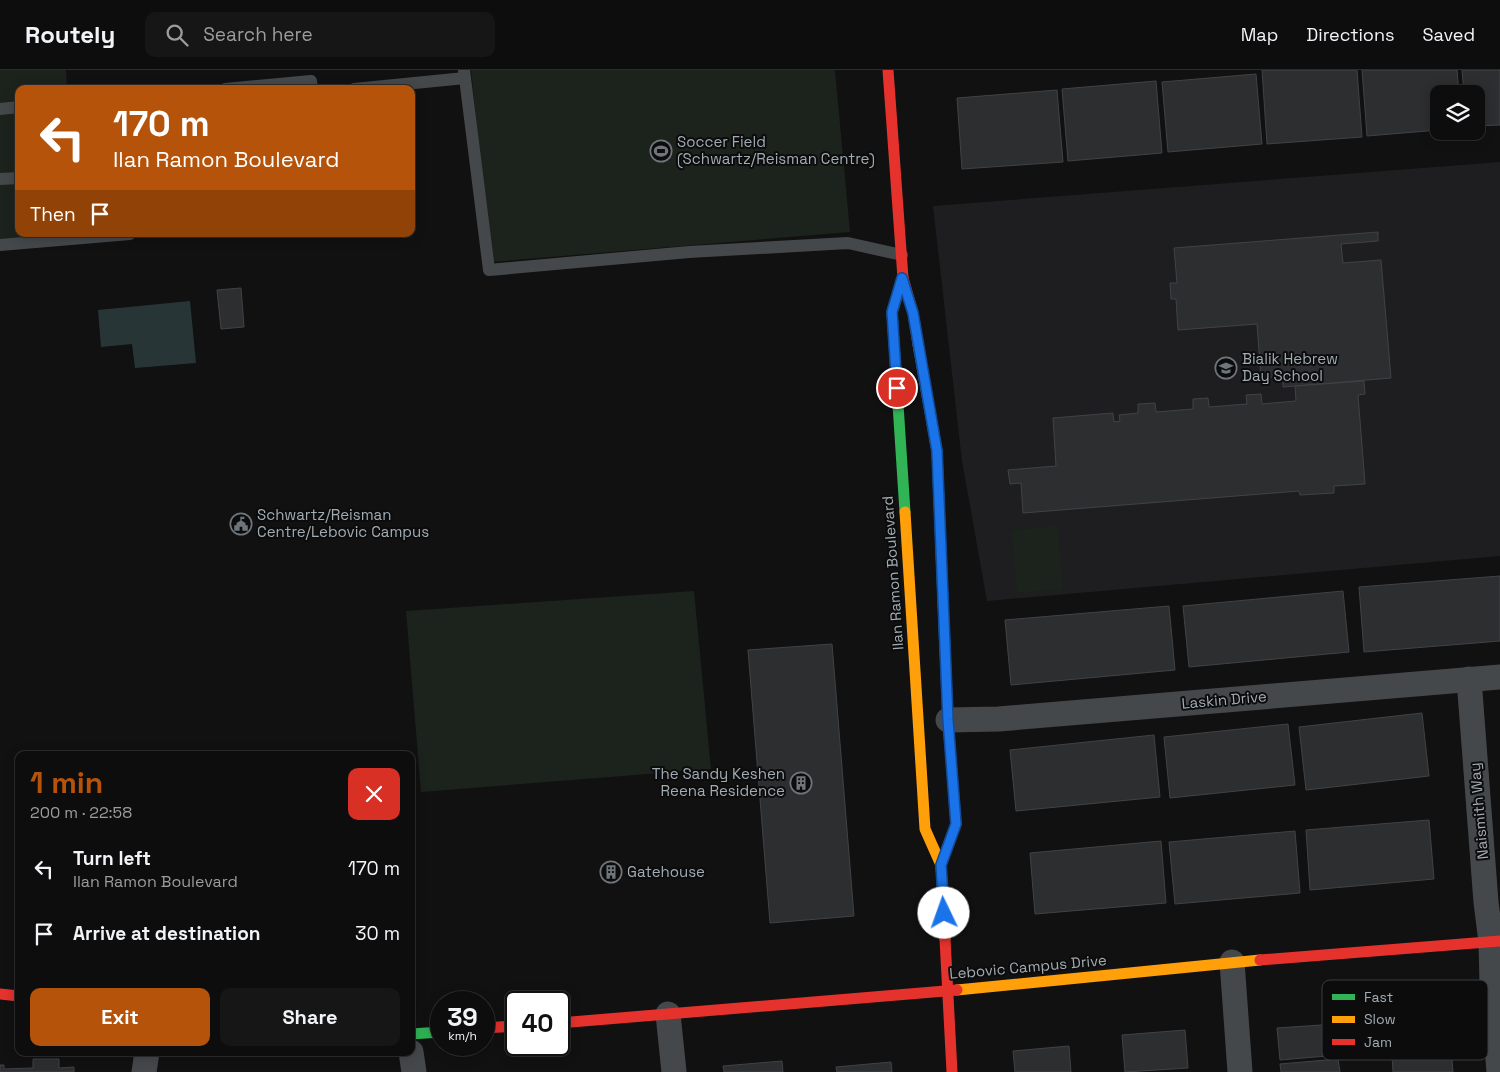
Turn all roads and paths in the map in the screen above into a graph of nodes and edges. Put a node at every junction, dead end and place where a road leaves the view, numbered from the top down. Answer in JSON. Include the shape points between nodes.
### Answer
{"nodes":[{"id":1,"x":888,"y":70,"type":"edge"},
{"id":2,"x":465,"y":74,"type":"edge"},
{"id":3,"x":268,"y":85,"type":"edge"},
{"id":4,"x":312,"y":85,"type":"edge"},
{"id":5,"x":384,"y":85,"type":"edge"},
{"id":6,"x":15,"y":108,"type":"edge"},
{"id":7,"x":0,"y":109,"type":"edge"},
{"id":8,"x":15,"y":178,"type":"edge"},
{"id":9,"x":0,"y":179,"type":"edge"},
{"id":10,"x":95,"y":237,"type":"edge"},
{"id":11,"x":0,"y":245,"type":"edge"},
{"id":12,"x":902,"y":255,"type":"junction"},
{"id":13,"x":902,"y":278,"type":"junction"},
{"id":14,"x":1500,"y":677,"type":"edge"},
{"id":15,"x":1468,"y":680,"type":"junction"},
{"id":16,"x":948,"y":720,"type":"junction"},
{"id":17,"x":941,"y":865,"type":"junction"},
{"id":18,"x":1496,"y":941,"type":"edge"},
{"id":19,"x":1232,"y":962,"type":"junction"},
{"id":20,"x":948,"y":990,"type":"junction"},
{"id":21,"x":0,"y":994,"type":"edge"},
{"id":22,"x":15,"y":996,"type":"edge"},
{"id":23,"x":668,"y":1014,"type":"junction"},
{"id":24,"x":570,"y":1022,"type":"edge"},
{"id":25,"x":430,"y":1033,"type":"edge"},
{"id":26,"x":415,"y":1034,"type":"edge"},
{"id":27,"x":146,"y":1056,"type":"edge"},
{"id":28,"x":412,"y":1056,"type":"edge"},
{"id":29,"x":144,"y":1072,"type":"edge"},
{"id":30,"x":414,"y":1072,"type":"edge"},
{"id":31,"x":674,"y":1072,"type":"edge"},
{"id":32,"x":952,"y":1072,"type":"edge"},
{"id":33,"x":1240,"y":1072,"type":"edge"},
{"id":34,"x":1499,"y":1072,"type":"edge"}],
"edges":[{"from":1,"to":12,"type":"street","name":"Ilan Ramon Boulevard"},
{"from":2,"to":5,"type":"lane"},
{"from":2,"to":12,"type":"lane","via":[[489,270],[689,252],[848,243]]},
{"from":3,"to":4,"type":"lane","via":[[311,81]]},
{"from":6,"to":7,"type":"lane"},
{"from":8,"to":9,"type":"lane"},
{"from":10,"to":11,"type":"lane"},
{"from":12,"to":13,"type":"street","name":"Ilan Ramon Boulevard"},
{"from":13,"to":16,"type":"street","name":"Ilan Ramon Boulevard","via":[[913,313],[937,451]]},
{"from":13,"to":17,"type":"street","name":"Ilan Ramon Boulevard","via":[[892,312],[925,829]]},
{"from":14,"to":15,"type":"street","name":"Laskin Drive"},
{"from":15,"to":16,"type":"street","name":"Laskin Drive","via":[[999,719]]},
{"from":15,"to":18,"type":"street","name":"Naismith Way","via":[[1486,902]]},
{"from":16,"to":17,"type":"street","name":"Ilan Ramon Boulevard","via":[[956,824]]},
{"from":17,"to":20,"type":"street","name":"Ilan Ramon Boulevard"},
{"from":18,"to":19,"type":"street","name":"Lebovic Campus Drive"},
{"from":18,"to":34,"type":"street","name":"Naismith Way","via":[[1492,984]]},
{"from":19,"to":20,"type":"street","name":"Lebovic Campus Drive"},
{"from":19,"to":33,"type":"street"},
{"from":20,"to":23,"type":"street","name":"Lebovic Campus Drive"},
{"from":20,"to":32,"type":"street","name":"Ilan Ramon Boulevard"},
{"from":21,"to":22,"type":"street"},
{"from":23,"to":24,"type":"street","name":"Lebovic Campus Drive"},
{"from":23,"to":31,"type":"street"},
{"from":25,"to":26,"type":"street"},
{"from":27,"to":29,"type":"street"},
{"from":28,"to":30,"type":"street"}]}
